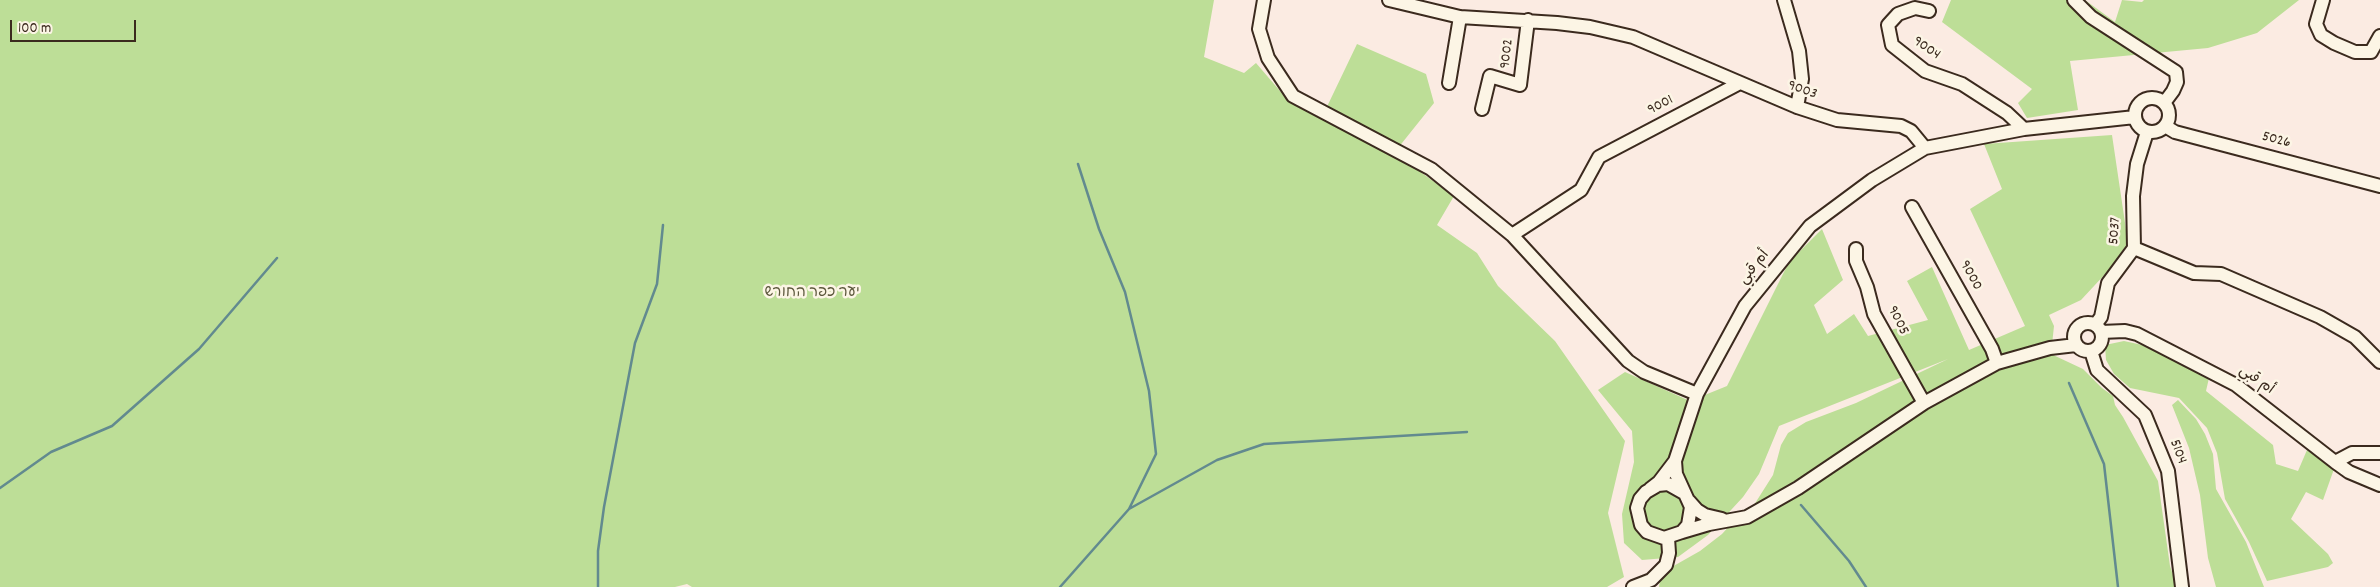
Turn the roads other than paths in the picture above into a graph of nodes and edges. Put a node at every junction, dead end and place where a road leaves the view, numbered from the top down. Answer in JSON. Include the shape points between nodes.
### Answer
{"nodes":[{"id":1,"x":1264,"y":0,"type":"edge"},
{"id":2,"x":1389,"y":0,"type":"edge"},
{"id":3,"x":1784,"y":0,"type":"edge"},
{"id":4,"x":2074,"y":0,"type":"edge"},
{"id":5,"x":2323,"y":0,"type":"edge"},
{"id":6,"x":1929,"y":11,"type":"dead end"},
{"id":7,"x":1460,"y":17,"type":"junction"},
{"id":8,"x":1528,"y":20,"type":"junction"},
{"id":9,"x":2380,"y":36,"type":"edge"},
{"id":10,"x":1449,"y":83,"type":"dead end"},
{"id":11,"x":1738,"y":84,"type":"junction"},
{"id":12,"x":2164,"y":103,"type":"junction"},
{"id":13,"x":1797,"y":108,"type":"junction"},
{"id":14,"x":1482,"y":109,"type":"dead end"},
{"id":15,"x":2135,"y":117,"type":"junction"},
{"id":16,"x":2165,"y":126,"type":"junction"},
{"id":17,"x":2024,"y":129,"type":"junction"},
{"id":18,"x":2147,"y":132,"type":"junction"},
{"id":19,"x":1925,"y":148,"type":"junction"},
{"id":20,"x":2380,"y":186,"type":"edge"},
{"id":21,"x":1912,"y":207,"type":"dead end"},
{"id":22,"x":1512,"y":235,"type":"junction"},
{"id":23,"x":1856,"y":248,"type":"dead end"},
{"id":24,"x":2134,"y":248,"type":"junction"},
{"id":25,"x":2098,"y":329,"type":"junction"},
{"id":26,"x":2076,"y":345,"type":"junction"},
{"id":27,"x":2092,"y":351,"type":"junction"},
{"id":28,"x":2380,"y":362,"type":"edge"},
{"id":29,"x":1997,"y":363,"type":"junction"},
{"id":30,"x":1697,"y":394,"type":"junction"},
{"id":31,"x":1924,"y":403,"type":"junction"},
{"id":32,"x":2380,"y":453,"type":"edge"},
{"id":33,"x":1675,"y":461,"type":"junction"},
{"id":34,"x":2335,"y":462,"type":"junction"},
{"id":35,"x":2380,"y":485,"type":"edge"},
{"id":36,"x":1650,"y":489,"type":"junction"},
{"id":37,"x":1687,"y":497,"type":"junction"},
{"id":38,"x":1732,"y":520,"type":"junction"},
{"id":39,"x":1682,"y":532,"type":"junction"},
{"id":40,"x":1668,"y":538,"type":"junction"},
{"id":41,"x":1633,"y":587,"type":"edge"},
{"id":42,"x":2182,"y":587,"type":"edge"}],
"edges":[{"from":1,"to":22,"type":"street","via":[[1259,28],[1268,58],[1292,96],[1431,169]]},
{"from":2,"to":7,"type":"street","name":"9003"},
{"from":3,"to":13,"type":"street","via":[[1799,51],[1802,79]]},
{"from":4,"to":12,"type":"street","via":[[2091,17],[2176,72],[2177,82]]},
{"from":5,"to":9,"type":"street","via":[[2316,24],[2321,35],[2355,52],[2371,52]]},
{"from":6,"to":17,"type":"street","name":"9004","via":[[1915,8],[1898,14],[1888,25],[1892,45],[1925,72],[1962,84],[2007,112]]},
{"from":7,"to":8,"type":"street","name":"9003"},
{"from":7,"to":10,"type":"street"},
{"from":8,"to":11,"type":"street","name":"9003","via":[[1590,27],[1632,37]]},
{"from":8,"to":14,"type":"street","name":"9002","via":[[1520,85],[1490,76]]},
{"from":11,"to":13,"type":"street","name":"9003"},
{"from":11,"to":22,"type":"street","name":"9001","via":[[1599,157],[1581,190]]},
{"from":12,"to":15,"type":"street","via":[[2155,98],[2145,100],[2137,107]]},
{"from":12,"to":16,"type":"street","via":[[2169,112]]},
{"from":13,"to":19,"type":"street","name":"9003","via":[[1837,120],[1901,126]]},
{"from":15,"to":17,"type":"street"},
{"from":15,"to":18,"type":"street"},
{"from":16,"to":18,"type":"street","via":[[2157,132]]},
{"from":16,"to":20,"type":"street","name":"5026","via":[[2174,132]]},
{"from":17,"to":19,"type":"street"},
{"from":18,"to":24,"type":"street","name":"5037","via":[[2136,164]]},
{"from":19,"to":30,"type":"street","name":"أم قبي","via":[[1872,180],[1810,226],[1744,306]]},
{"from":21,"to":29,"type":"street","name":"9000"},
{"from":22,"to":30,"type":"street","via":[[1628,361],[1644,372]]},
{"from":23,"to":31,"type":"street","name":"9005","via":[[1856,261],[1874,314]]},
{"from":24,"to":25,"type":"street","name":"5037","via":[[2108,283]]},
{"from":24,"to":28,"type":"street","via":[[2194,273],[2221,274],[2320,317],[2355,337]]},
{"from":25,"to":26,"type":"street","via":[[2085,323],[2079,326],[2074,337]]},
{"from":25,"to":27,"type":"street","via":[[2099,346]]},
{"from":25,"to":34,"type":"street","name":"أم قبي","via":[[2138,334],[2236,384]]},
{"from":26,"to":27,"type":"street"},
{"from":26,"to":29,"type":"street","via":[[2050,348]]},
{"from":27,"to":42,"type":"street","name":"5104","via":[[2096,370],[2145,415],[2168,471]]},
{"from":29,"to":31,"type":"street"},
{"from":30,"to":33,"type":"street","name":"أم قبي"},
{"from":31,"to":38,"type":"street","via":[[1798,488],[1747,517]]},
{"from":32,"to":34,"type":"street","via":[[2352,453]]},
{"from":33,"to":36,"type":"street","name":"أم قبي"},
{"from":33,"to":37,"type":"street","via":[[1676,474]]},
{"from":34,"to":35,"type":"street","name":"أم قبي","via":[[2349,472]]},
{"from":36,"to":37,"type":"street","via":[[1668,484],[1677,487]]},
{"from":36,"to":40,"type":"street","via":[[1640,499],[1638,518],[1647,532],[1655,537]]},
{"from":37,"to":38,"type":"street","via":[[1696,510],[1705,515]]},
{"from":37,"to":39,"type":"street","via":[[1691,516]]},
{"from":38,"to":39,"type":"street"},
{"from":39,"to":40,"type":"street"},
{"from":40,"to":41,"type":"street","via":[[1670,553],[1666,565],[1651,580]]}]}
